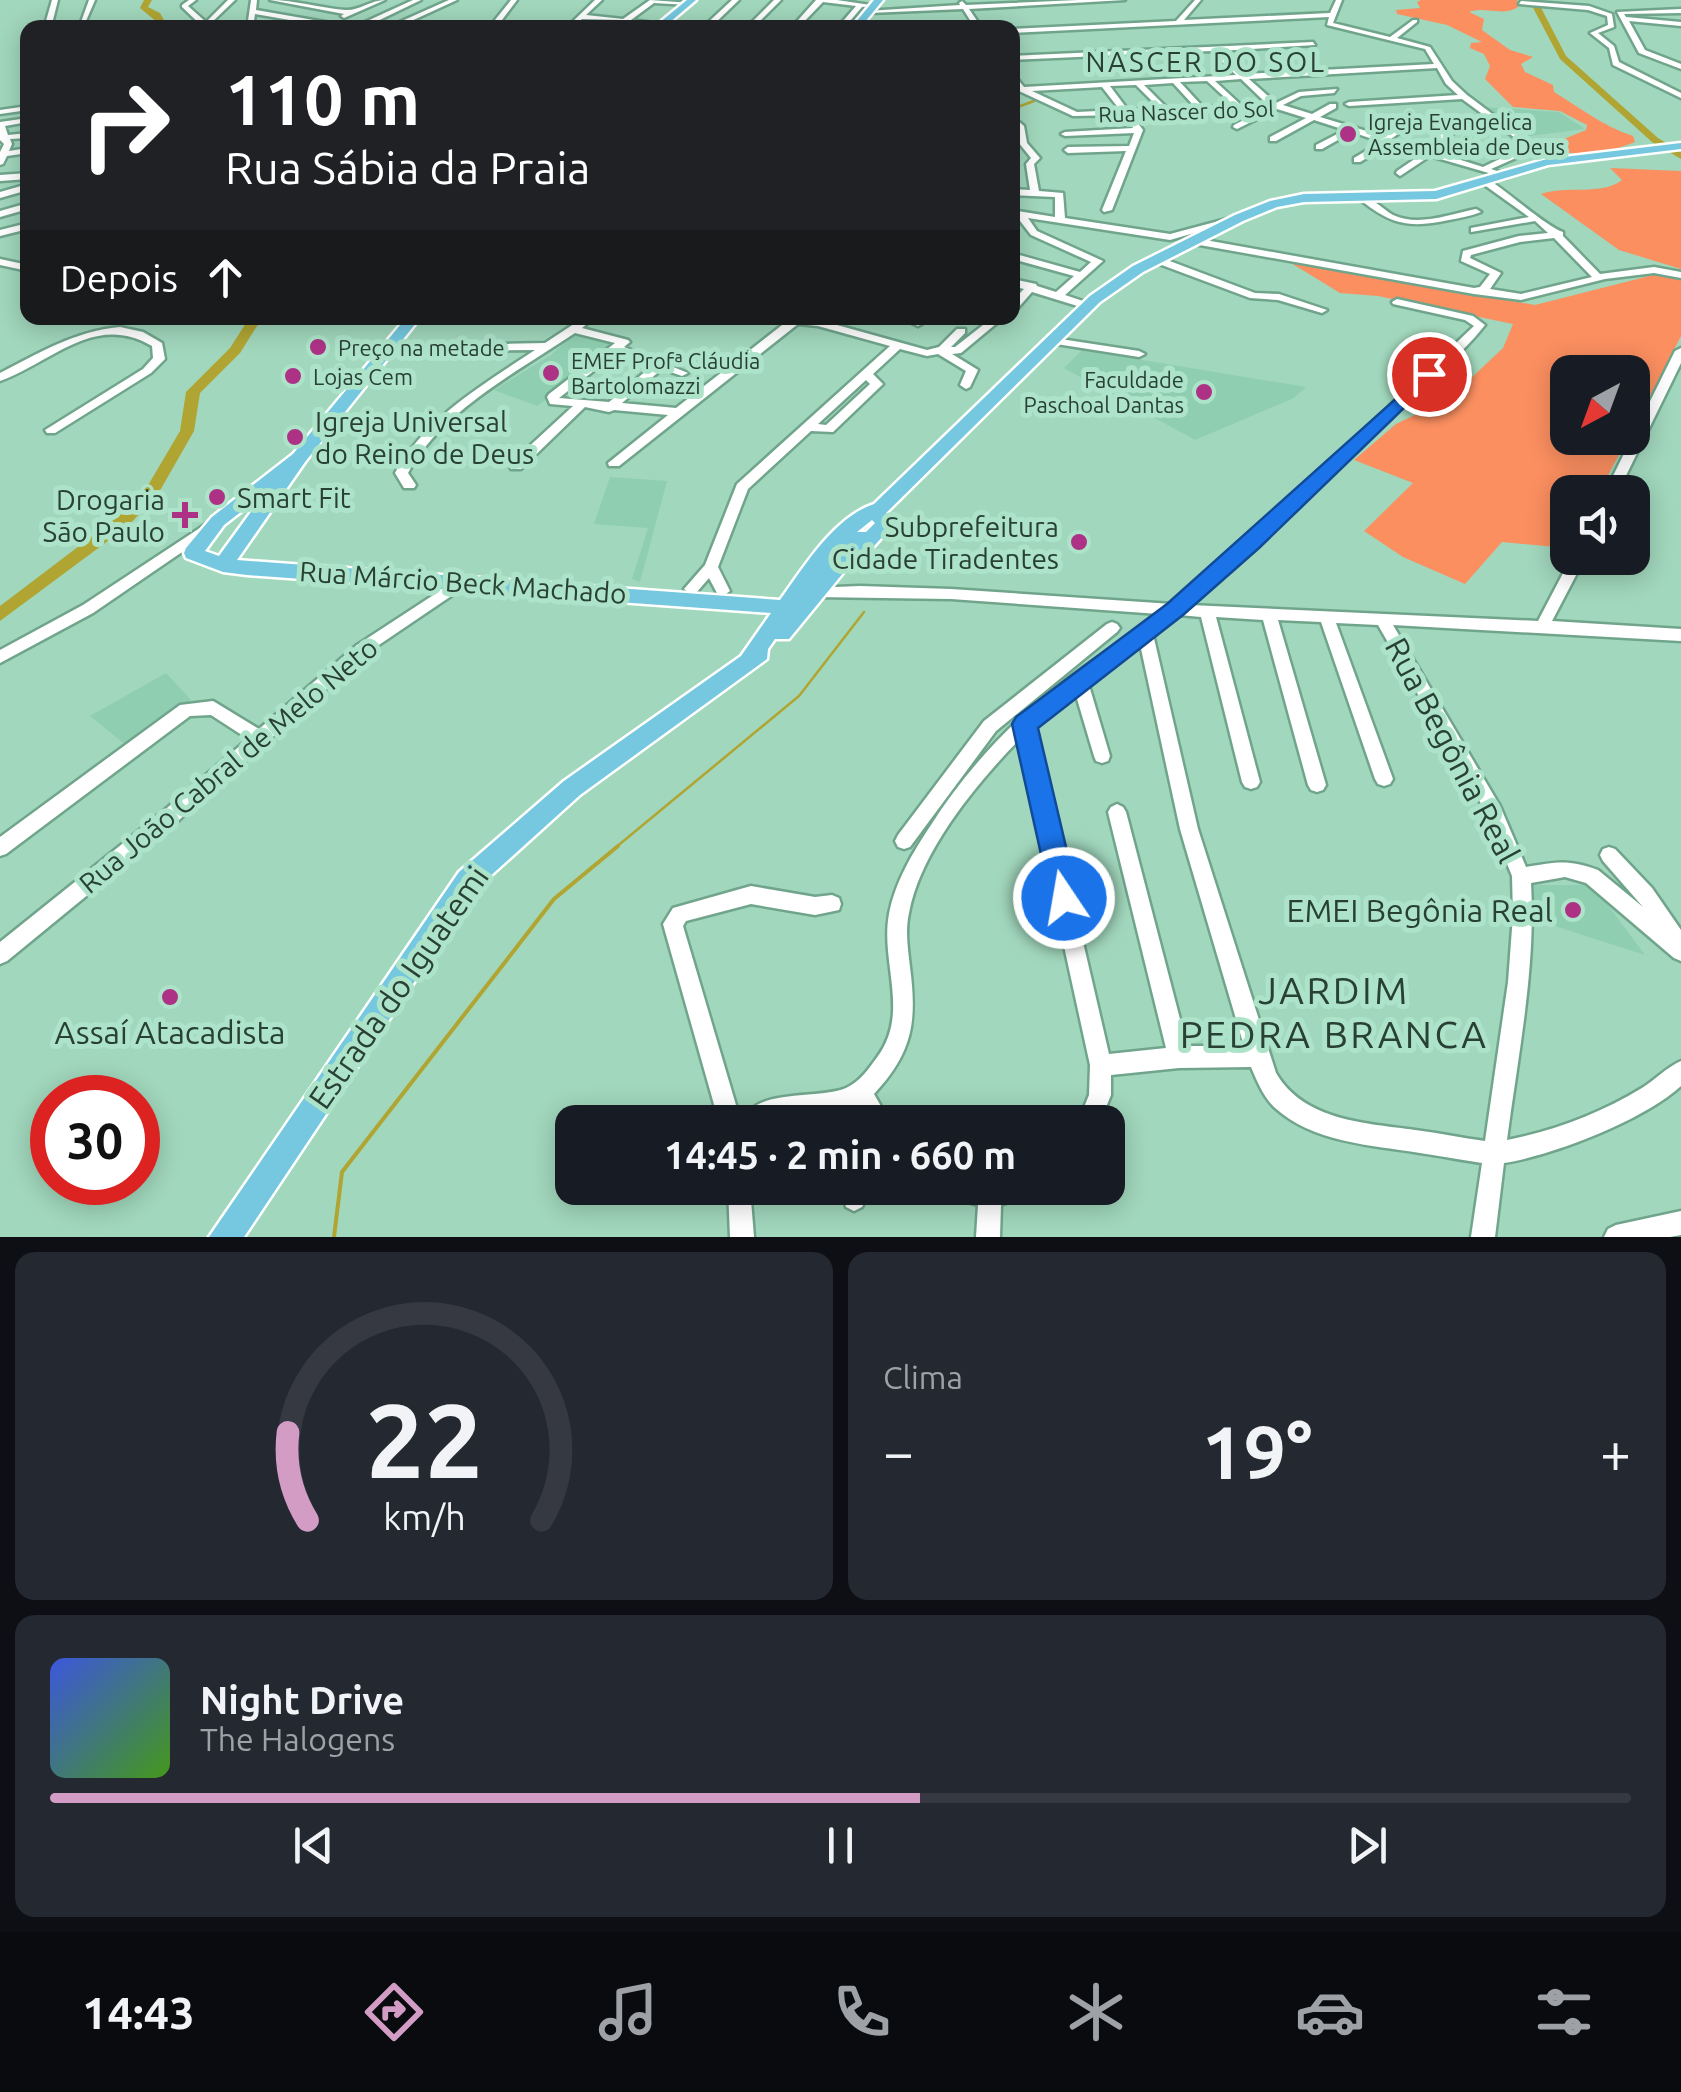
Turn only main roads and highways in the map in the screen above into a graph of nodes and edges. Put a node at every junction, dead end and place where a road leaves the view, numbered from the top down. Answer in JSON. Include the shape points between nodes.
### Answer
{"nodes":[{"id":1,"x":690,"y":2,"type":"edge"},
{"id":2,"x":667,"y":20,"type":"edge"},
{"id":3,"x":1671,"y":147,"type":"edge"},
{"id":4,"x":400,"y":325,"type":"edge"},
{"id":5,"x":408,"y":325,"type":"edge"},
{"id":6,"x":376,"y":363,"type":"junction"},
{"id":7,"x":299,"y":458,"type":"junction"},
{"id":8,"x":877,"y":512,"type":"junction"},
{"id":9,"x":262,"y":514,"type":"junction"},
{"id":10,"x":226,"y":516,"type":"junction"},
{"id":11,"x":246,"y":533,"type":"junction"},
{"id":12,"x":222,"y":565,"type":"junction"},
{"id":13,"x":252,"y":567,"type":"junction"},
{"id":14,"x":682,"y":593,"type":"junction"},
{"id":15,"x":801,"y":602,"type":"junction"},
{"id":16,"x":750,"y":603,"type":"junction"},
{"id":17,"x":774,"y":628,"type":"junction"},
{"id":18,"x":749,"y":660,"type":"junction"},
{"id":19,"x":224,"y":1237,"type":"edge"}],
"edges":[{"from":1,"to":2,"type":"main road"},
{"from":3,"to":8,"type":"main road","name":"Estrada do Iguatemi","via":[[1558,160],[1484,176],[1436,196],[1294,200],[1240,218],[1126,276],[1088,306],[1029,365],[1039,372],[1000,394]]},
{"from":4,"to":6,"type":"main road"},
{"from":5,"to":6,"type":"main road"},
{"from":6,"to":7,"type":"main road"},
{"from":7,"to":9,"type":"main road"},
{"from":7,"to":10,"type":"main road"},
{"from":8,"to":15,"type":"main road","name":"Estrada do Iguatemi"},
{"from":8,"to":15,"type":"main road","name":"Estrada do Iguatemi","via":[[813,571]]},
{"from":9,"to":10,"type":"main road","via":[[246,509]]},
{"from":9,"to":11,"type":"main road"},
{"from":10,"to":12,"type":"main road","name":"Rua Márcio Beck Machado","via":[[193,549]]},
{"from":11,"to":12,"type":"main road"},
{"from":11,"to":13,"type":"main road","via":[[242,552]]},
{"from":12,"to":13,"type":"main road","name":"Rua Márcio Beck Machado"},
{"from":13,"to":14,"type":"main road","name":"Rua Márcio Beck Machado"},
{"from":14,"to":15,"type":"main road","name":"Rua Márcio Beck Machado","via":[[723,591]]},
{"from":14,"to":16,"type":"main road","name":"Rua Márcio Beck Machado"},
{"from":15,"to":16,"type":"main road","name":"Rua Márcio Beck Machado"},
{"from":15,"to":17,"type":"main road","name":"Estrada do Iguatemi"},
{"from":15,"to":18,"type":"main road","name":"Estrada do Iguatemi","via":[[782,635]]},
{"from":16,"to":17,"type":"main road"},
{"from":17,"to":18,"type":"main road","name":"Estrada do Iguatemi"},
{"from":18,"to":19,"type":"main road","name":"Estrada do Iguatemi","via":[[545,808],[468,880]]}]}
